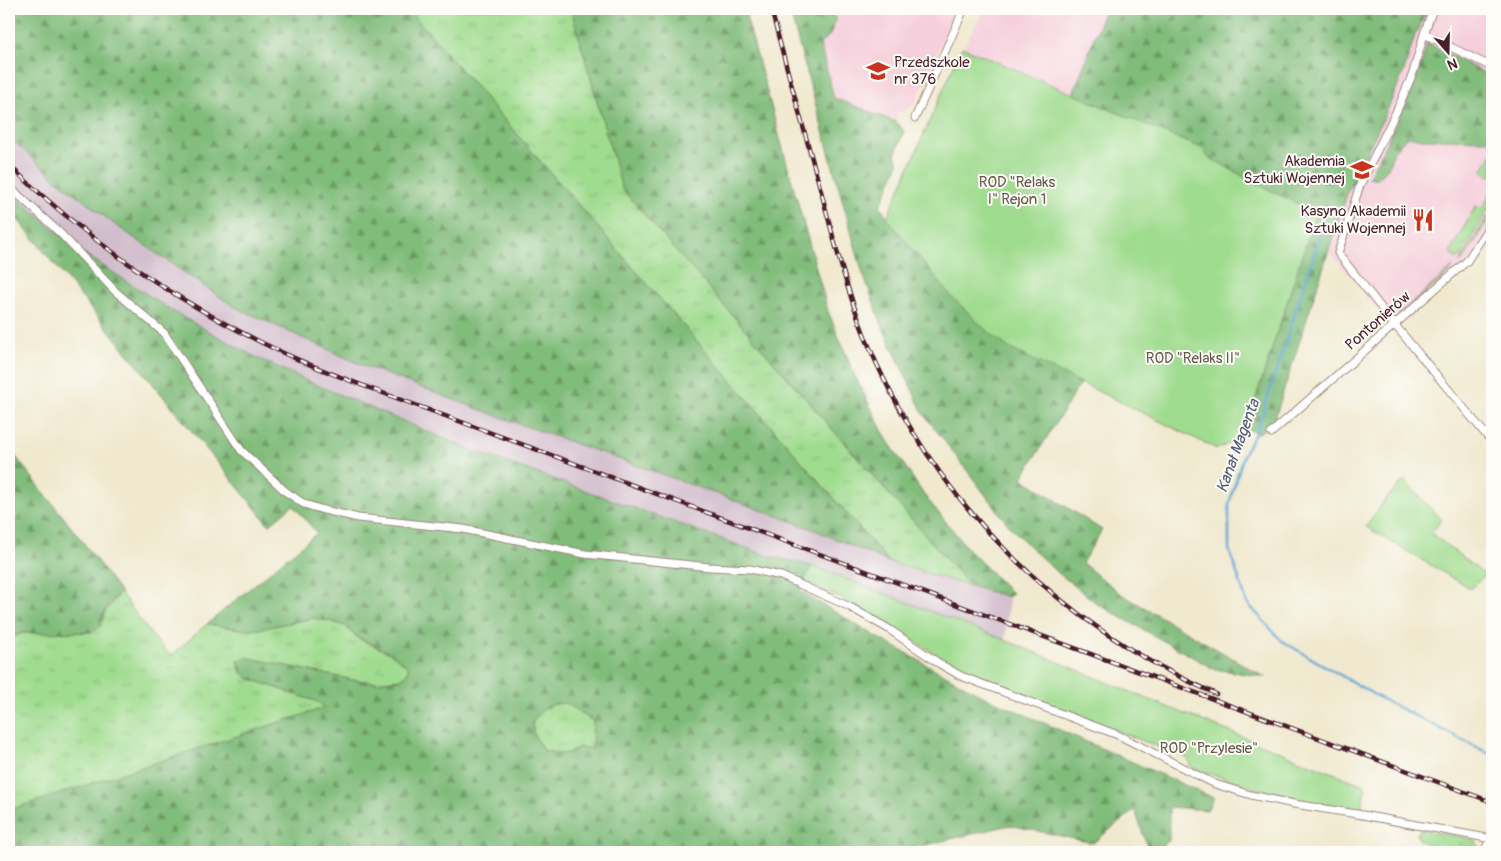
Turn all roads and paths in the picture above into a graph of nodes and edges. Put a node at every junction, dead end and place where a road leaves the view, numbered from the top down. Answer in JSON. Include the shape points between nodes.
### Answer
{"nodes":[{"id":1,"x":964,"y":9,"type":"edge"},
{"id":2,"x":1433,"y":9,"type":"edge"},
{"id":3,"x":1424,"y":34,"type":"junction"},
{"id":4,"x":1492,"y":67,"type":"edge"},
{"id":5,"x":915,"y":118,"type":"dead end"},
{"id":6,"x":9,"y":192,"type":"edge"},
{"id":7,"x":1492,"y":222,"type":"edge"},
{"id":8,"x":1395,"y":325,"type":"junction"},
{"id":9,"x":1271,"y":433,"type":"dead end"},
{"id":10,"x":1492,"y":442,"type":"edge"},
{"id":11,"x":1492,"y":830,"type":"edge"},
{"id":12,"x":1490,"y":839,"type":"edge"},
{"id":13,"x":1484,"y":852,"type":"edge"}],
"edges":[{"from":1,"to":5,"type":"street"},
{"from":2,"to":3,"type":"street"},
{"from":3,"to":4,"type":"street"},
{"from":3,"to":8,"type":"street","via":[[1413,73],[1360,185],[1338,253]]},
{"from":6,"to":12,"type":"street","via":[[13,190],[61,234],[115,292],[164,333],[242,450],[285,491],[304,504],[358,518],[463,529],[585,554],[750,569],[781,576],[850,607],[961,676],[1118,735],[1215,784],[1294,804]]},
{"from":7,"to":8,"type":"street","name":"Pontonierów","via":[[1466,261]]},
{"from":8,"to":9,"type":"street","name":"Pontonierów"},
{"from":8,"to":10,"type":"street"},
{"from":11,"to":12,"type":"street"},
{"from":12,"to":13,"type":"street"}]}
